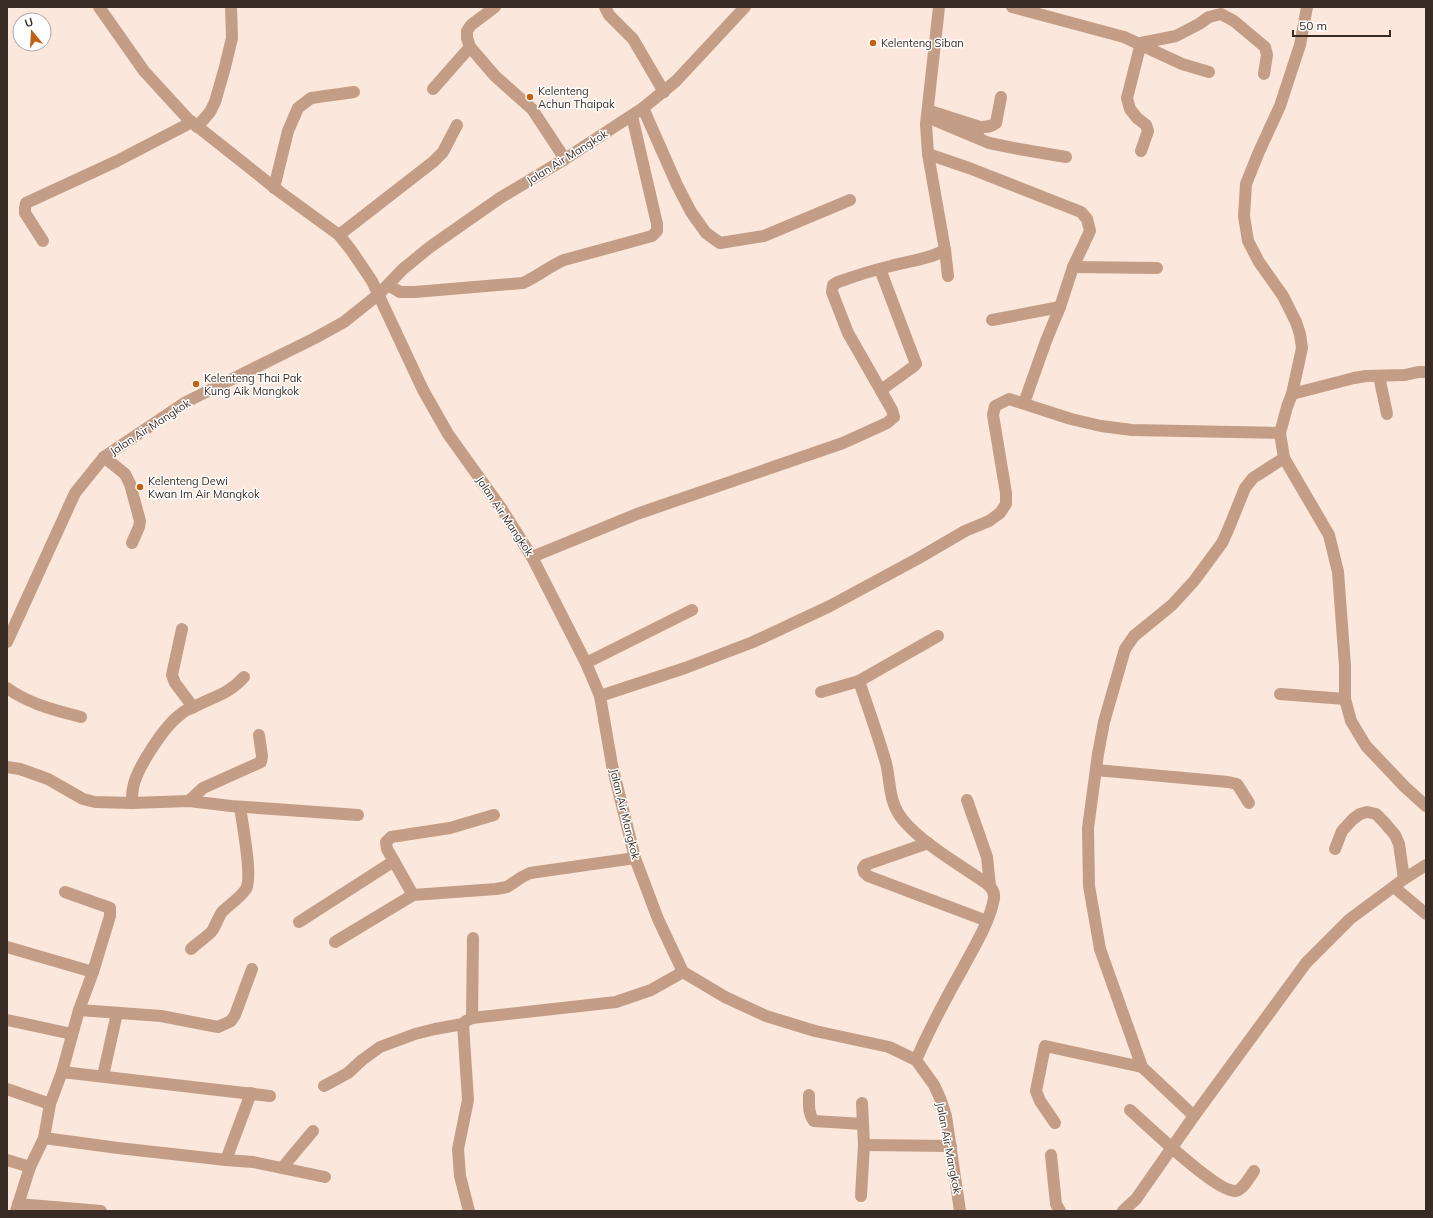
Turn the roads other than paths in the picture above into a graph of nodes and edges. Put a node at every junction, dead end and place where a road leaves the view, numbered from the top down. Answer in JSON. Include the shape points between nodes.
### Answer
{"nodes":[{"id":1,"x":99,"y":7,"type":"edge"},
{"id":2,"x":231,"y":7,"type":"edge"},
{"id":3,"x":495,"y":7,"type":"edge"},
{"id":4,"x":605,"y":7,"type":"edge"},
{"id":5,"x":745,"y":7,"type":"edge"},
{"id":6,"x":939,"y":7,"type":"edge"},
{"id":7,"x":1012,"y":7,"type":"edge"},
{"id":8,"x":1307,"y":7,"type":"edge"},
{"id":9,"x":1044,"y":11,"type":"edge"},
{"id":10,"x":1141,"y":44,"type":"junction"},
{"id":11,"x":470,"y":47,"type":"junction"},
{"id":12,"x":1209,"y":72,"type":"dead end"},
{"id":13,"x":1264,"y":74,"type":"dead end"},
{"id":14,"x":433,"y":90,"type":"dead end"},
{"id":15,"x":354,"y":92,"type":"dead end"},
{"id":16,"x":664,"y":92,"type":"junction"},
{"id":17,"x":1001,"y":97,"type":"dead end"},
{"id":18,"x":643,"y":108,"type":"junction"},
{"id":19,"x":927,"y":113,"type":"junction"},
{"id":20,"x":632,"y":116,"type":"junction"},
{"id":21,"x":194,"y":124,"type":"junction"},
{"id":22,"x":456,"y":126,"type":"dead end"},
{"id":23,"x":978,"y":132,"type":"junction"},
{"id":24,"x":1141,"y":151,"type":"dead end"},
{"id":25,"x":928,"y":154,"type":"junction"},
{"id":26,"x":1066,"y":157,"type":"dead end"},
{"id":27,"x":565,"y":159,"type":"junction"},
{"id":28,"x":274,"y":188,"type":"junction"},
{"id":29,"x":850,"y":200,"type":"dead end"},
{"id":30,"x":339,"y":235,"type":"junction"},
{"id":31,"x":43,"y":241,"type":"dead end"},
{"id":32,"x":945,"y":250,"type":"junction"},
{"id":33,"x":1073,"y":267,"type":"junction"},
{"id":34,"x":1157,"y":268,"type":"dead end"},
{"id":35,"x":880,"y":269,"type":"junction"},
{"id":36,"x":948,"y":276,"type":"dead end"},
{"id":37,"x":388,"y":285,"type":"junction"},
{"id":38,"x":379,"y":294,"type":"junction"},
{"id":39,"x":1060,"y":307,"type":"junction"},
{"id":40,"x":992,"y":320,"type":"dead end"},
{"id":41,"x":1426,"y":372,"type":"edge"},
{"id":42,"x":1379,"y":376,"type":"junction"},
{"id":43,"x":881,"y":390,"type":"junction"},
{"id":44,"x":1292,"y":394,"type":"junction"},
{"id":45,"x":1024,"y":403,"type":"junction"},
{"id":46,"x":1387,"y":414,"type":"dead end"},
{"id":47,"x":1280,"y":433,"type":"junction"},
{"id":48,"x":104,"y":457,"type":"junction"},
{"id":49,"x":1284,"y":458,"type":"junction"},
{"id":50,"x":132,"y":543,"type":"dead end"},
{"id":51,"x":532,"y":557,"type":"junction"},
{"id":52,"x":692,"y":610,"type":"dead end"},
{"id":53,"x":182,"y":629,"type":"dead end"},
{"id":54,"x":938,"y":636,"type":"dead end"},
{"id":55,"x":7,"y":642,"type":"edge"},
{"id":56,"x":586,"y":663,"type":"junction"},
{"id":57,"x":244,"y":677,"type":"dead end"},
{"id":58,"x":859,"y":681,"type":"junction"},
{"id":59,"x":7,"y":688,"type":"edge"},
{"id":60,"x":821,"y":692,"type":"dead end"},
{"id":61,"x":1280,"y":694,"type":"dead end"},
{"id":62,"x":600,"y":696,"type":"junction"},
{"id":63,"x":1345,"y":699,"type":"junction"},
{"id":64,"x":193,"y":707,"type":"junction"},
{"id":65,"x":81,"y":717,"type":"dead end"},
{"id":66,"x":259,"y":735,"type":"dead end"},
{"id":67,"x":7,"y":767,"type":"edge"},
{"id":68,"x":1096,"y":770,"type":"junction"},
{"id":69,"x":967,"y":800,"type":"dead end"},
{"id":70,"x":189,"y":801,"type":"junction"},
{"id":71,"x":132,"y":803,"type":"junction"},
{"id":72,"x":1249,"y":803,"type":"dead end"},
{"id":73,"x":1426,"y":806,"type":"edge"},
{"id":74,"x":240,"y":807,"type":"junction"},
{"id":75,"x":358,"y":815,"type":"dead end"},
{"id":76,"x":494,"y":815,"type":"dead end"},
{"id":77,"x":928,"y":843,"type":"junction"},
{"id":78,"x":1335,"y":849,"type":"dead end"},
{"id":79,"x":635,"y":858,"type":"junction"},
{"id":80,"x":394,"y":862,"type":"junction"},
{"id":81,"x":1426,"y":865,"type":"edge"},
{"id":82,"x":1399,"y":883,"type":"junction"},
{"id":83,"x":990,"y":886,"type":"junction"},
{"id":84,"x":65,"y":892,"type":"dead end"},
{"id":85,"x":413,"y":895,"type":"junction"},
{"id":86,"x":1426,"y":914,"type":"edge"},
{"id":87,"x":987,"y":921,"type":"junction"},
{"id":88,"x":299,"y":922,"type":"dead end"},
{"id":89,"x":473,"y":938,"type":"dead end"},
{"id":90,"x":335,"y":942,"type":"dead end"},
{"id":91,"x":7,"y":947,"type":"edge"},
{"id":92,"x":191,"y":948,"type":"dead end"},
{"id":93,"x":252,"y":969,"type":"dead end"},
{"id":94,"x":93,"y":972,"type":"junction"},
{"id":95,"x":684,"y":972,"type":"junction"},
{"id":96,"x":79,"y":1010,"type":"junction"},
{"id":97,"x":117,"y":1013,"type":"junction"},
{"id":98,"x":7,"y":1020,"type":"edge"},
{"id":99,"x":467,"y":1021,"type":"junction"},
{"id":100,"x":72,"y":1034,"type":"junction"},
{"id":101,"x":916,"y":1060,"type":"junction"},
{"id":102,"x":1142,"y":1066,"type":"junction"},
{"id":103,"x":62,"y":1072,"type":"junction"},
{"id":104,"x":103,"y":1076,"type":"junction"},
{"id":105,"x":324,"y":1086,"type":"dead end"},
{"id":106,"x":7,"y":1089,"type":"edge"},
{"id":107,"x":251,"y":1093,"type":"junction"},
{"id":108,"x":809,"y":1095,"type":"dead end"},
{"id":109,"x":270,"y":1096,"type":"dead end"},
{"id":110,"x":862,"y":1103,"type":"dead end"},
{"id":111,"x":50,"y":1104,"type":"junction"},
{"id":112,"x":1130,"y":1110,"type":"dead end"},
{"id":113,"x":1194,"y":1116,"type":"junction"},
{"id":114,"x":1055,"y":1123,"type":"dead end"},
{"id":115,"x":863,"y":1124,"type":"junction"},
{"id":116,"x":313,"y":1131,"type":"dead end"},
{"id":117,"x":44,"y":1138,"type":"junction"},
{"id":118,"x":864,"y":1145,"type":"junction"},
{"id":119,"x":951,"y":1146,"type":"junction"},
{"id":120,"x":1172,"y":1148,"type":"junction"},
{"id":121,"x":1051,"y":1155,"type":"dead end"},
{"id":122,"x":7,"y":1160,"type":"edge"},
{"id":123,"x":226,"y":1160,"type":"junction"},
{"id":124,"x":30,"y":1167,"type":"junction"},
{"id":125,"x":282,"y":1168,"type":"junction"},
{"id":126,"x":1254,"y":1171,"type":"dead end"},
{"id":127,"x":325,"y":1177,"type":"dead end"},
{"id":128,"x":861,"y":1196,"type":"dead end"},
{"id":129,"x":17,"y":1207,"type":"edge"},
{"id":130,"x":101,"y":1211,"type":"edge"},
{"id":131,"x":469,"y":1211,"type":"edge"},
{"id":132,"x":960,"y":1211,"type":"edge"},
{"id":133,"x":1060,"y":1211,"type":"edge"},
{"id":134,"x":1123,"y":1211,"type":"edge"}],
"edges":[{"from":1,"to":21,"type":"street","name":"Jalan Air Mangkok","via":[[144,71]]},
{"from":2,"to":21,"type":"street","via":[[232,38],[215,102],[210,112]]},
{"from":3,"to":11,"type":"street","via":[[467,31]]},
{"from":4,"to":16,"type":"street","via":[[609,15],[633,39]]},
{"from":5,"to":16,"type":"street","name":"Jalan Air Mangkok"},
{"from":6,"to":19,"type":"street"},
{"from":7,"to":9,"type":"street"},
{"from":8,"to":44,"type":"street","via":[[1300,45],[1280,106],[1246,184],[1244,216],[1248,241],[1283,296],[1300,334],[1302,348]]},
{"from":9,"to":10,"type":"street"},
{"from":10,"to":12,"type":"street","via":[[1182,64]]},
{"from":10,"to":13,"type":"street","via":[[1176,36],[1209,17],[1221,14],[1265,47],[1267,55]]},
{"from":10,"to":24,"type":"street","via":[[1127,98],[1130,110],[1148,131]]},
{"from":11,"to":14,"type":"street"},
{"from":11,"to":27,"type":"street","via":[[495,76],[532,109]]},
{"from":15,"to":28,"type":"street","via":[[311,98],[298,108],[288,131]]},
{"from":16,"to":18,"type":"street","name":"Jalan Air Mangkok"},
{"from":17,"to":23,"type":"street","via":[[996,123]]},
{"from":18,"to":20,"type":"street","name":"Jalan Air Mangkok"},
{"from":18,"to":29,"type":"street","via":[[691,212],[706,233],[720,243],[764,236]]},
{"from":19,"to":23,"type":"street"},
{"from":19,"to":25,"type":"street"},
{"from":20,"to":27,"type":"street","name":"Jalan Air Mangkok"},
{"from":20,"to":37,"type":"street","via":[[657,224],[657,231],[652,236],[564,260],[523,283],[415,292],[400,292]]},
{"from":21,"to":28,"type":"street","name":"Jalan Air Mangkok"},
{"from":21,"to":31,"type":"street","via":[[26,203],[25,213]]},
{"from":22,"to":30,"type":"street","via":[[443,152],[433,162]]},
{"from":23,"to":26,"type":"street","via":[[989,143]]},
{"from":25,"to":32,"type":"street"},
{"from":25,"to":33,"type":"street","via":[[1081,212],[1087,219],[1090,231]]},
{"from":27,"to":37,"type":"street","name":"Jalan Air Mangkok","via":[[500,198],[430,247]]},
{"from":28,"to":30,"type":"street","name":"Jalan Air Mangkok"},
{"from":30,"to":38,"type":"street","name":"Jalan Air Mangkok"},
{"from":32,"to":35,"type":"street"},
{"from":32,"to":36,"type":"street"},
{"from":33,"to":34,"type":"street"},
{"from":33,"to":39,"type":"street"},
{"from":35,"to":43,"type":"street","via":[[916,364]]},
{"from":35,"to":43,"type":"street","via":[[838,282],[833,285],[832,292],[848,333]]},
{"from":37,"to":38,"type":"street","name":"Jalan Air Mangkok"},
{"from":38,"to":48,"type":"street","name":"Jalan Air Mangkok","via":[[344,322],[186,402]]},
{"from":38,"to":51,"type":"street","name":"Jalan Air Mangkok","via":[[422,390],[448,434],[501,508]]},
{"from":39,"to":40,"type":"street"},
{"from":39,"to":45,"type":"street"},
{"from":41,"to":42,"type":"street"},
{"from":42,"to":44,"type":"street","via":[[1354,378]]},
{"from":42,"to":46,"type":"street"},
{"from":43,"to":51,"type":"street","via":[[894,417],[887,423],[843,443],[637,514]]},
{"from":44,"to":47,"type":"street"},
{"from":45,"to":47,"type":"street","via":[[1071,419],[1132,430]]},
{"from":45,"to":62,"type":"street","via":[[1009,399],[994,406],[993,415],[1006,504],[1000,513],[989,521],[965,531],[830,606],[753,642]]},
{"from":47,"to":49,"type":"street"},
{"from":48,"to":50,"type":"street","via":[[125,474],[130,484],[140,521]]},
{"from":48,"to":55,"type":"street","name":"Jalan Air Mangkok","via":[[75,493]]},
{"from":49,"to":63,"type":"street","via":[[1329,535],[1338,572]]},
{"from":49,"to":68,"type":"street","via":[[1253,478],[1245,488],[1222,543],[1194,581],[1172,605],[1134,636],[1125,649],[1104,722]]},
{"from":51,"to":56,"type":"street","name":"Jalan Air Mangkok"},
{"from":52,"to":56,"type":"street"},
{"from":53,"to":64,"type":"street","via":[[172,675]]},
{"from":54,"to":58,"type":"street"},
{"from":56,"to":62,"type":"street","name":"Jalan Air Mangkok"},
{"from":57,"to":64,"type":"street","via":[[226,693]]},
{"from":58,"to":60,"type":"street"},
{"from":58,"to":77,"type":"street","via":[[886,764],[894,806],[902,819]]},
{"from":59,"to":65,"type":"street","via":[[19,697]]},
{"from":61,"to":63,"type":"street"},
{"from":62,"to":79,"type":"street","name":"Jalan Air Mangkok","via":[[612,765]]},
{"from":63,"to":73,"type":"street","via":[[1352,721],[1366,746]]},
{"from":64,"to":71,"type":"street","via":[[180,714],[142,764],[133,787]]},
{"from":66,"to":70,"type":"street","via":[[261,762],[204,788]]},
{"from":67,"to":71,"type":"street","via":[[48,779],[95,802]]},
{"from":68,"to":72,"type":"street","via":[[1228,782],[1237,784]]},
{"from":68,"to":102,"type":"street","via":[[1088,828],[1089,886],[1100,949]]},
{"from":69,"to":83,"type":"street","via":[[988,857]]},
{"from":70,"to":71,"type":"street"},
{"from":70,"to":74,"type":"street"},
{"from":74,"to":75,"type":"street"},
{"from":74,"to":92,"type":"street","via":[[247,887],[218,918],[212,931]]},
{"from":76,"to":80,"type":"street","via":[[450,828],[391,837],[386,842]]},
{"from":77,"to":83,"type":"street"},
{"from":77,"to":87,"type":"street","via":[[864,865],[864,872],[868,876]]},
{"from":78,"to":82,"type":"street","via":[[1342,831],[1354,819],[1367,812],[1376,814],[1396,835],[1399,844]]},
{"from":79,"to":85,"type":"street","via":[[530,873],[507,887],[496,889]]},
{"from":79,"to":95,"type":"street","name":"Jalan Air Mangkok","via":[[658,919]]},
{"from":80,"to":85,"type":"street"},
{"from":80,"to":88,"type":"street"},
{"from":81,"to":82,"type":"street"},
{"from":82,"to":86,"type":"street"},
{"from":82,"to":113,"type":"street","via":[[1350,919],[1306,963]]},
{"from":83,"to":87,"type":"street","via":[[994,898]]},
{"from":84,"to":94,"type":"street","via":[[110,908],[110,916]]},
{"from":85,"to":90,"type":"street"},
{"from":87,"to":101,"type":"street","via":[[933,1022]]},
{"from":89,"to":99,"type":"street"},
{"from":91,"to":94,"type":"street"},
{"from":93,"to":97,"type":"street","via":[[235,1015],[231,1021],[218,1027],[161,1016]]},
{"from":94,"to":96,"type":"street"},
{"from":95,"to":99,"type":"street","via":[[651,990],[616,1002]]},
{"from":95,"to":101,"type":"street","name":"Jalan Air Mangkok","via":[[725,997],[766,1016],[815,1031],[889,1047]]},
{"from":96,"to":97,"type":"street"},
{"from":96,"to":100,"type":"street"},
{"from":97,"to":104,"type":"street"},
{"from":98,"to":100,"type":"street"},
{"from":99,"to":105,"type":"street","via":[[435,1028],[380,1047],[348,1073]]},
{"from":99,"to":131,"type":"street","via":[[468,1100],[458,1149],[460,1176]]},
{"from":100,"to":103,"type":"street"},
{"from":101,"to":119,"type":"street","name":"Jalan Air Mangkok","via":[[940,1098]]},
{"from":102,"to":113,"type":"street"},
{"from":102,"to":114,"type":"street","via":[[1045,1046],[1036,1091]]},
{"from":103,"to":104,"type":"street"},
{"from":103,"to":111,"type":"street"},
{"from":104,"to":107,"type":"street"},
{"from":106,"to":111,"type":"street"},
{"from":107,"to":109,"type":"street"},
{"from":107,"to":123,"type":"street"},
{"from":108,"to":115,"type":"street","via":[[809,1110],[814,1121]]},
{"from":110,"to":115,"type":"street"},
{"from":111,"to":117,"type":"street"},
{"from":112,"to":120,"type":"street"},
{"from":113,"to":120,"type":"street"},
{"from":115,"to":118,"type":"street"},
{"from":116,"to":125,"type":"street"},
{"from":117,"to":123,"type":"street"},
{"from":117,"to":124,"type":"street"},
{"from":118,"to":119,"type":"street"},
{"from":118,"to":128,"type":"street"},
{"from":119,"to":132,"type":"street","name":"Jalan Air Mangkok"},
{"from":120,"to":126,"type":"street","via":[[1197,1169],[1230,1190],[1240,1190]]},
{"from":120,"to":134,"type":"street","via":[[1136,1199]]},
{"from":121,"to":133,"type":"street","via":[[1056,1204]]},
{"from":122,"to":124,"type":"street"},
{"from":123,"to":125,"type":"street"},
{"from":124,"to":129,"type":"street"},
{"from":125,"to":127,"type":"street"},
{"from":129,"to":130,"type":"street"}]}
